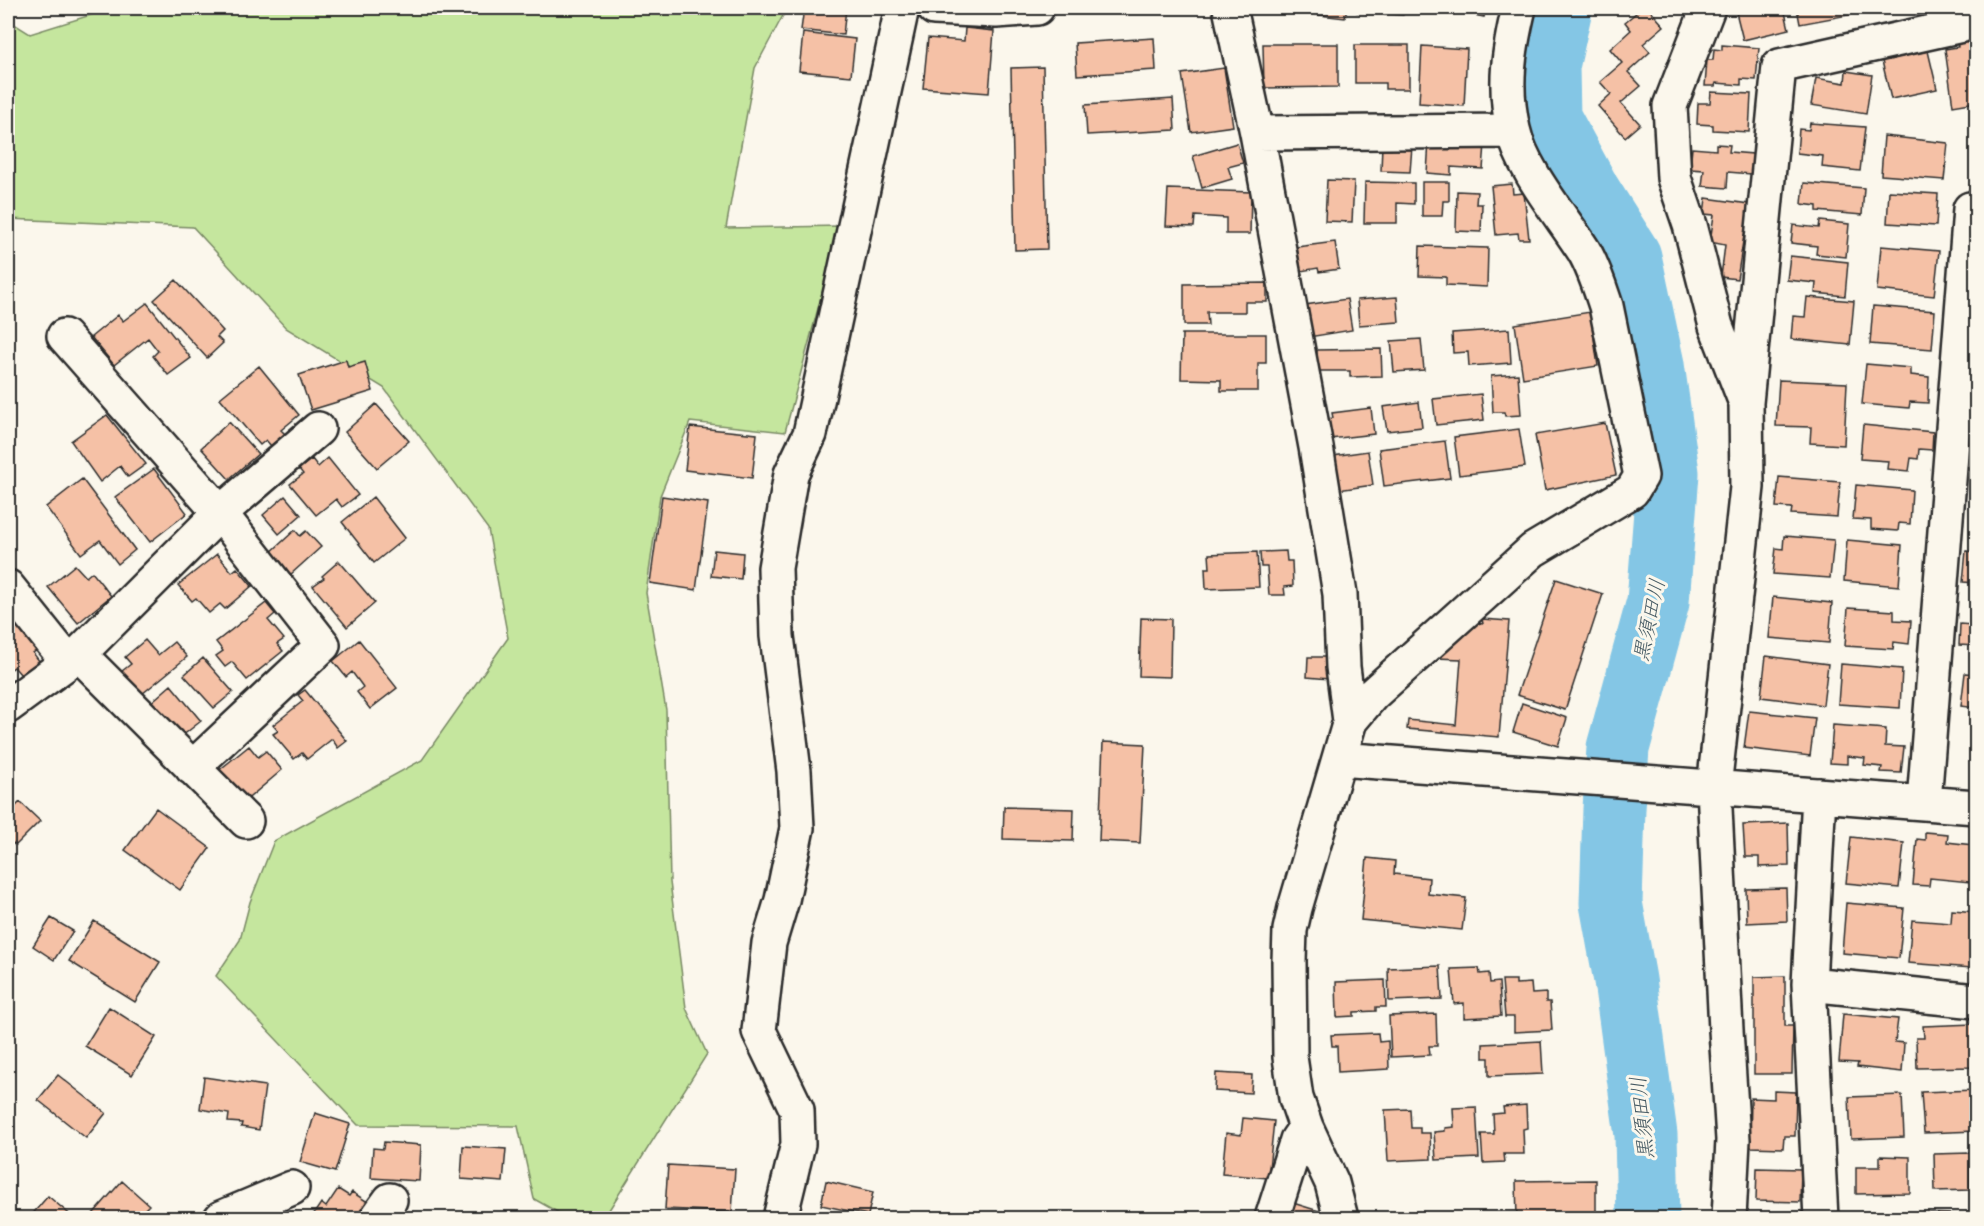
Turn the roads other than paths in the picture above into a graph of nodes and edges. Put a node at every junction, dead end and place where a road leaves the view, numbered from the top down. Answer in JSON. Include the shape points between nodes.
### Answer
{"nodes":[{"id":1,"x":902,"y":8,"type":"edge"},
{"id":2,"x":934,"y":8,"type":"edge"},
{"id":3,"x":1036,"y":8,"type":"edge"},
{"id":4,"x":1230,"y":8,"type":"edge"},
{"id":5,"x":1519,"y":8,"type":"edge"},
{"id":6,"x":1708,"y":8,"type":"edge"},
{"id":7,"x":1977,"y":22,"type":"edge"},
{"id":8,"x":1513,"y":131,"type":"junction"},
{"id":9,"x":1257,"y":134,"type":"junction"},
{"id":10,"x":1977,"y":210,"type":"edge"},
{"id":11,"x":64,"y":336,"type":"dead end"},
{"id":12,"x":1746,"y":403,"type":"junction"},
{"id":13,"x":318,"y":429,"type":"dead end"},
{"id":14,"x":220,"y":513,"type":"junction"},
{"id":15,"x":8,"y":587,"type":"edge"},
{"id":16,"x":74,"y":658,"type":"junction"},
{"id":17,"x":8,"y":706,"type":"edge"},
{"id":18,"x":1350,"y":721,"type":"junction"},
{"id":19,"x":1339,"y":759,"type":"junction"},
{"id":20,"x":192,"y":768,"type":"junction"},
{"id":21,"x":1705,"y":787,"type":"junction"},
{"id":22,"x":1819,"y":795,"type":"junction"},
{"id":23,"x":1924,"y":802,"type":"junction"},
{"id":24,"x":1977,"y":807,"type":"edge"},
{"id":25,"x":246,"y":821,"type":"dead end"},
{"id":26,"x":1809,"y":984,"type":"junction"},
{"id":27,"x":1977,"y":1001,"type":"edge"},
{"id":28,"x":1306,"y":1127,"type":"junction"},
{"id":29,"x":292,"y":1188,"type":"dead end"},
{"id":30,"x":229,"y":1217,"type":"edge"},
{"id":31,"x":780,"y":1218,"type":"edge"},
{"id":32,"x":1272,"y":1218,"type":"edge"},
{"id":33,"x":1341,"y":1218,"type":"edge"},
{"id":34,"x":1729,"y":1218,"type":"edge"},
{"id":35,"x":1821,"y":1218,"type":"edge"}],
"edges":[{"from":1,"to":31,"type":"street","via":[[810,434],[791,474],[775,568],[777,636],[797,828],[769,943],[759,1030],[798,1110],[798,1144]]},
{"from":2,"to":3,"type":"street"},
{"from":4,"to":9,"type":"street"},
{"from":5,"to":8,"type":"street","via":[[1509,51],[1507,87]]},
{"from":6,"to":12,"type":"street","via":[[1670,106],[1674,178],[1716,326]]},
{"from":7,"to":12,"type":"street","via":[[1779,66]]},
{"from":8,"to":9,"type":"street"},
{"from":8,"to":18,"type":"street","via":[[1528,166],[1585,253],[1598,280],[1641,476],[1632,491],[1533,550],[1372,695]]},
{"from":9,"to":18,"type":"street","via":[[1340,594]]},
{"from":10,"to":23,"type":"street","via":[[1970,209]]},
{"from":11,"to":14,"type":"street"},
{"from":12,"to":21,"type":"street","via":[[1747,487]]},
{"from":13,"to":14,"type":"street"},
{"from":14,"to":16,"type":"street"},
{"from":14,"to":20,"type":"street","via":[[323,645]]},
{"from":15,"to":16,"type":"street"},
{"from":16,"to":17,"type":"street"},
{"from":16,"to":20,"type":"street"},
{"from":18,"to":19,"type":"street"},
{"from":19,"to":21,"type":"street"},
{"from":19,"to":28,"type":"street","via":[[1290,930],[1290,1057],[1296,1098]]},
{"from":20,"to":25,"type":"street"},
{"from":21,"to":22,"type":"street"},
{"from":21,"to":34,"type":"street","via":[[1733,1140]]},
{"from":22,"to":23,"type":"street"},
{"from":22,"to":26,"type":"street"},
{"from":23,"to":24,"type":"street"},
{"from":26,"to":27,"type":"street"},
{"from":26,"to":35,"type":"street"},
{"from":28,"to":32,"type":"street"},
{"from":28,"to":33,"type":"street","via":[[1332,1183]]},
{"from":29,"to":30,"type":"street"}]}
